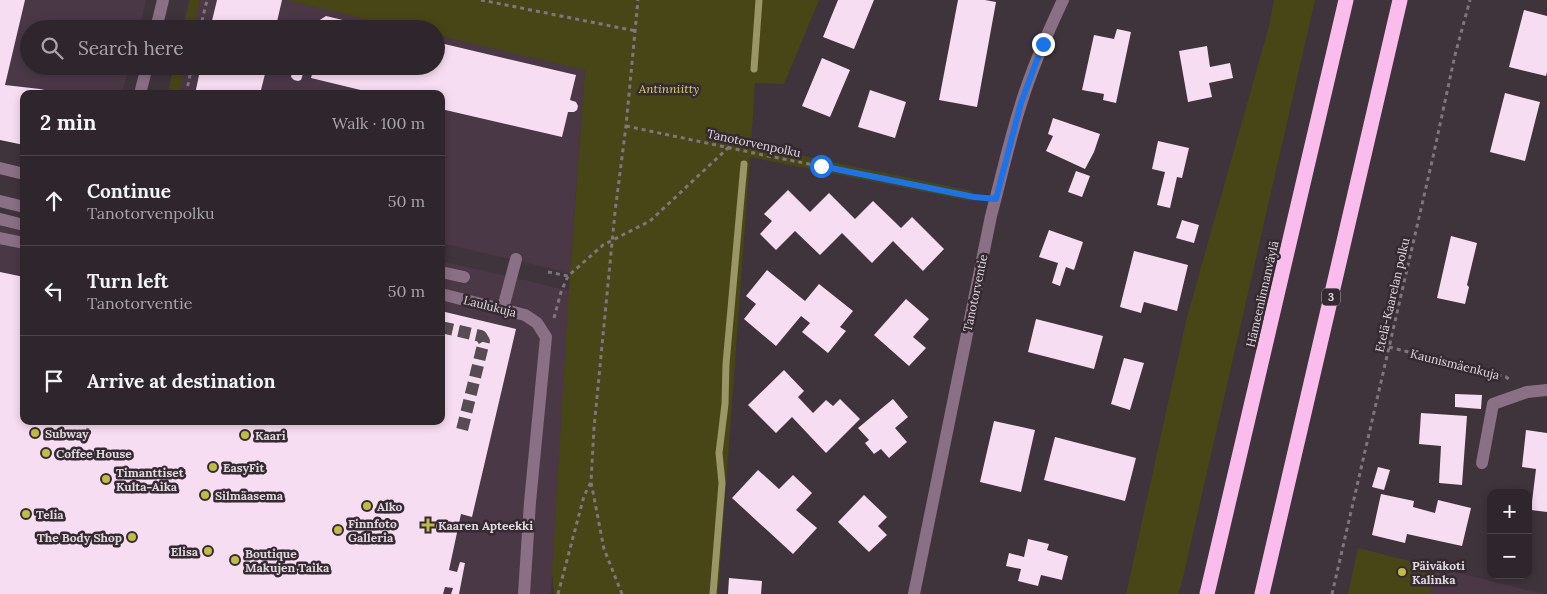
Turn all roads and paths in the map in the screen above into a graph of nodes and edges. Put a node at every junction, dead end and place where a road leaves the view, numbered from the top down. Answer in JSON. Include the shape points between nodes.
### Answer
{"nodes":[{"id":1,"x":163,"y":0,"type":"edge"},
{"id":2,"x":207,"y":0,"type":"edge"},
{"id":3,"x":482,"y":0,"type":"edge"},
{"id":4,"x":638,"y":0,"type":"edge"},
{"id":5,"x":1063,"y":0,"type":"edge"},
{"id":6,"x":1346,"y":0,"type":"edge"},
{"id":7,"x":1400,"y":0,"type":"edge"},
{"id":8,"x":1470,"y":0,"type":"edge"},
{"id":9,"x":158,"y":20,"type":"edge"},
{"id":10,"x":202,"y":20,"type":"edge"},
{"id":11,"x":636,"y":31,"type":"junction"},
{"id":12,"x":145,"y":75,"type":"edge"},
{"id":13,"x":190,"y":75,"type":"edge"},
{"id":14,"x":141,"y":90,"type":"edge"},
{"id":15,"x":187,"y":90,"type":"edge"},
{"id":16,"x":626,"y":126,"type":"junction"},
{"id":17,"x":730,"y":147,"type":"junction"},
{"id":18,"x":0,"y":168,"type":"edge"},
{"id":19,"x":20,"y":173,"type":"edge"},
{"id":20,"x":996,"y":199,"type":"junction"},
{"id":21,"x":0,"y":201,"type":"edge"},
{"id":22,"x":20,"y":206,"type":"edge"},
{"id":23,"x":0,"y":219,"type":"edge"},
{"id":24,"x":20,"y":224,"type":"edge"},
{"id":25,"x":0,"y":238,"type":"edge"},
{"id":26,"x":20,"y":242,"type":"edge"},
{"id":27,"x":612,"y":242,"type":"junction"},
{"id":28,"x":516,"y":259,"type":"dead end"},
{"id":29,"x":548,"y":272,"type":"dead end"},
{"id":30,"x":445,"y":273,"type":"edge"},
{"id":31,"x":568,"y":276,"type":"junction"},
{"id":32,"x":464,"y":277,"type":"dead end"},
{"id":33,"x":445,"y":295,"type":"edge"},
{"id":34,"x":503,"y":308,"type":"junction"},
{"id":35,"x":558,"y":309,"type":"dead end"},
{"id":36,"x":1389,"y":347,"type":"junction"},
{"id":37,"x":1547,"y":390,"type":"edge"},
{"id":38,"x":1527,"y":392,"type":"junction"},
{"id":39,"x":89,"y":425,"type":"edge"},
{"id":40,"x":87,"y":432,"type":"dead end"},
{"id":41,"x":1482,"y":463,"type":"dead end"},
{"id":42,"x":591,"y":482,"type":"junction"},
{"id":43,"x":524,"y":594,"type":"edge"},
{"id":44,"x":558,"y":594,"type":"edge"},
{"id":45,"x":622,"y":594,"type":"edge"},
{"id":46,"x":914,"y":594,"type":"edge"},
{"id":47,"x":1207,"y":594,"type":"edge"},
{"id":48,"x":1262,"y":594,"type":"edge"},
{"id":49,"x":1332,"y":594,"type":"edge"}],
"edges":[{"from":1,"to":9,"type":"street"},
{"from":2,"to":10,"type":"path"},
{"from":3,"to":11,"type":"path"},
{"from":4,"to":11,"type":"path"},
{"from":5,"to":20,"type":"street","name":"Tanotorventie","via":[[1021,103]]},
{"from":6,"to":47,"type":"highway","name":"Hämeenlinnanväylä"},
{"from":7,"to":48,"type":"highway","number":"3"},
{"from":8,"to":36,"type":"path","name":"Etelä-Kaarelan polku"},
{"from":11,"to":16,"type":"path"},
{"from":12,"to":14,"type":"street"},
{"from":13,"to":15,"type":"path"},
{"from":16,"to":17,"type":"path","name":"Tanotorvenpolku"},
{"from":16,"to":27,"type":"path"},
{"from":17,"to":20,"type":"path","name":"Tanotorvenpolku","via":[[921,187]]},
{"from":17,"to":27,"type":"path","via":[[650,222]]},
{"from":18,"to":19,"type":"street"},
{"from":20,"to":46,"type":"street","name":"Tanotorventie"},
{"from":21,"to":22,"type":"street"},
{"from":23,"to":24,"type":"street"},
{"from":25,"to":26,"type":"street"},
{"from":27,"to":31,"type":"path","via":[[604,245]]},
{"from":27,"to":42,"type":"path"},
{"from":28,"to":34,"type":"street"},
{"from":29,"to":31,"type":"path"},
{"from":30,"to":32,"type":"street"},
{"from":31,"to":35,"type":"path"},
{"from":33,"to":34,"type":"street","name":"Laulukuja"},
{"from":34,"to":43,"type":"street","name":"Laulukuja","via":[[537,323],[546,337]]},
{"from":36,"to":38,"type":"path","name":"Kaunismäenkuja","via":[[1506,377]]},
{"from":36,"to":49,"type":"path","name":"Etelä-Kaarelan polku"},
{"from":37,"to":38,"type":"street"},
{"from":38,"to":41,"type":"street","via":[[1493,404]]},
{"from":39,"to":40,"type":"path"},
{"from":42,"to":44,"type":"path","via":[[584,496]]},
{"from":42,"to":45,"type":"path","via":[[604,549]]}]}
